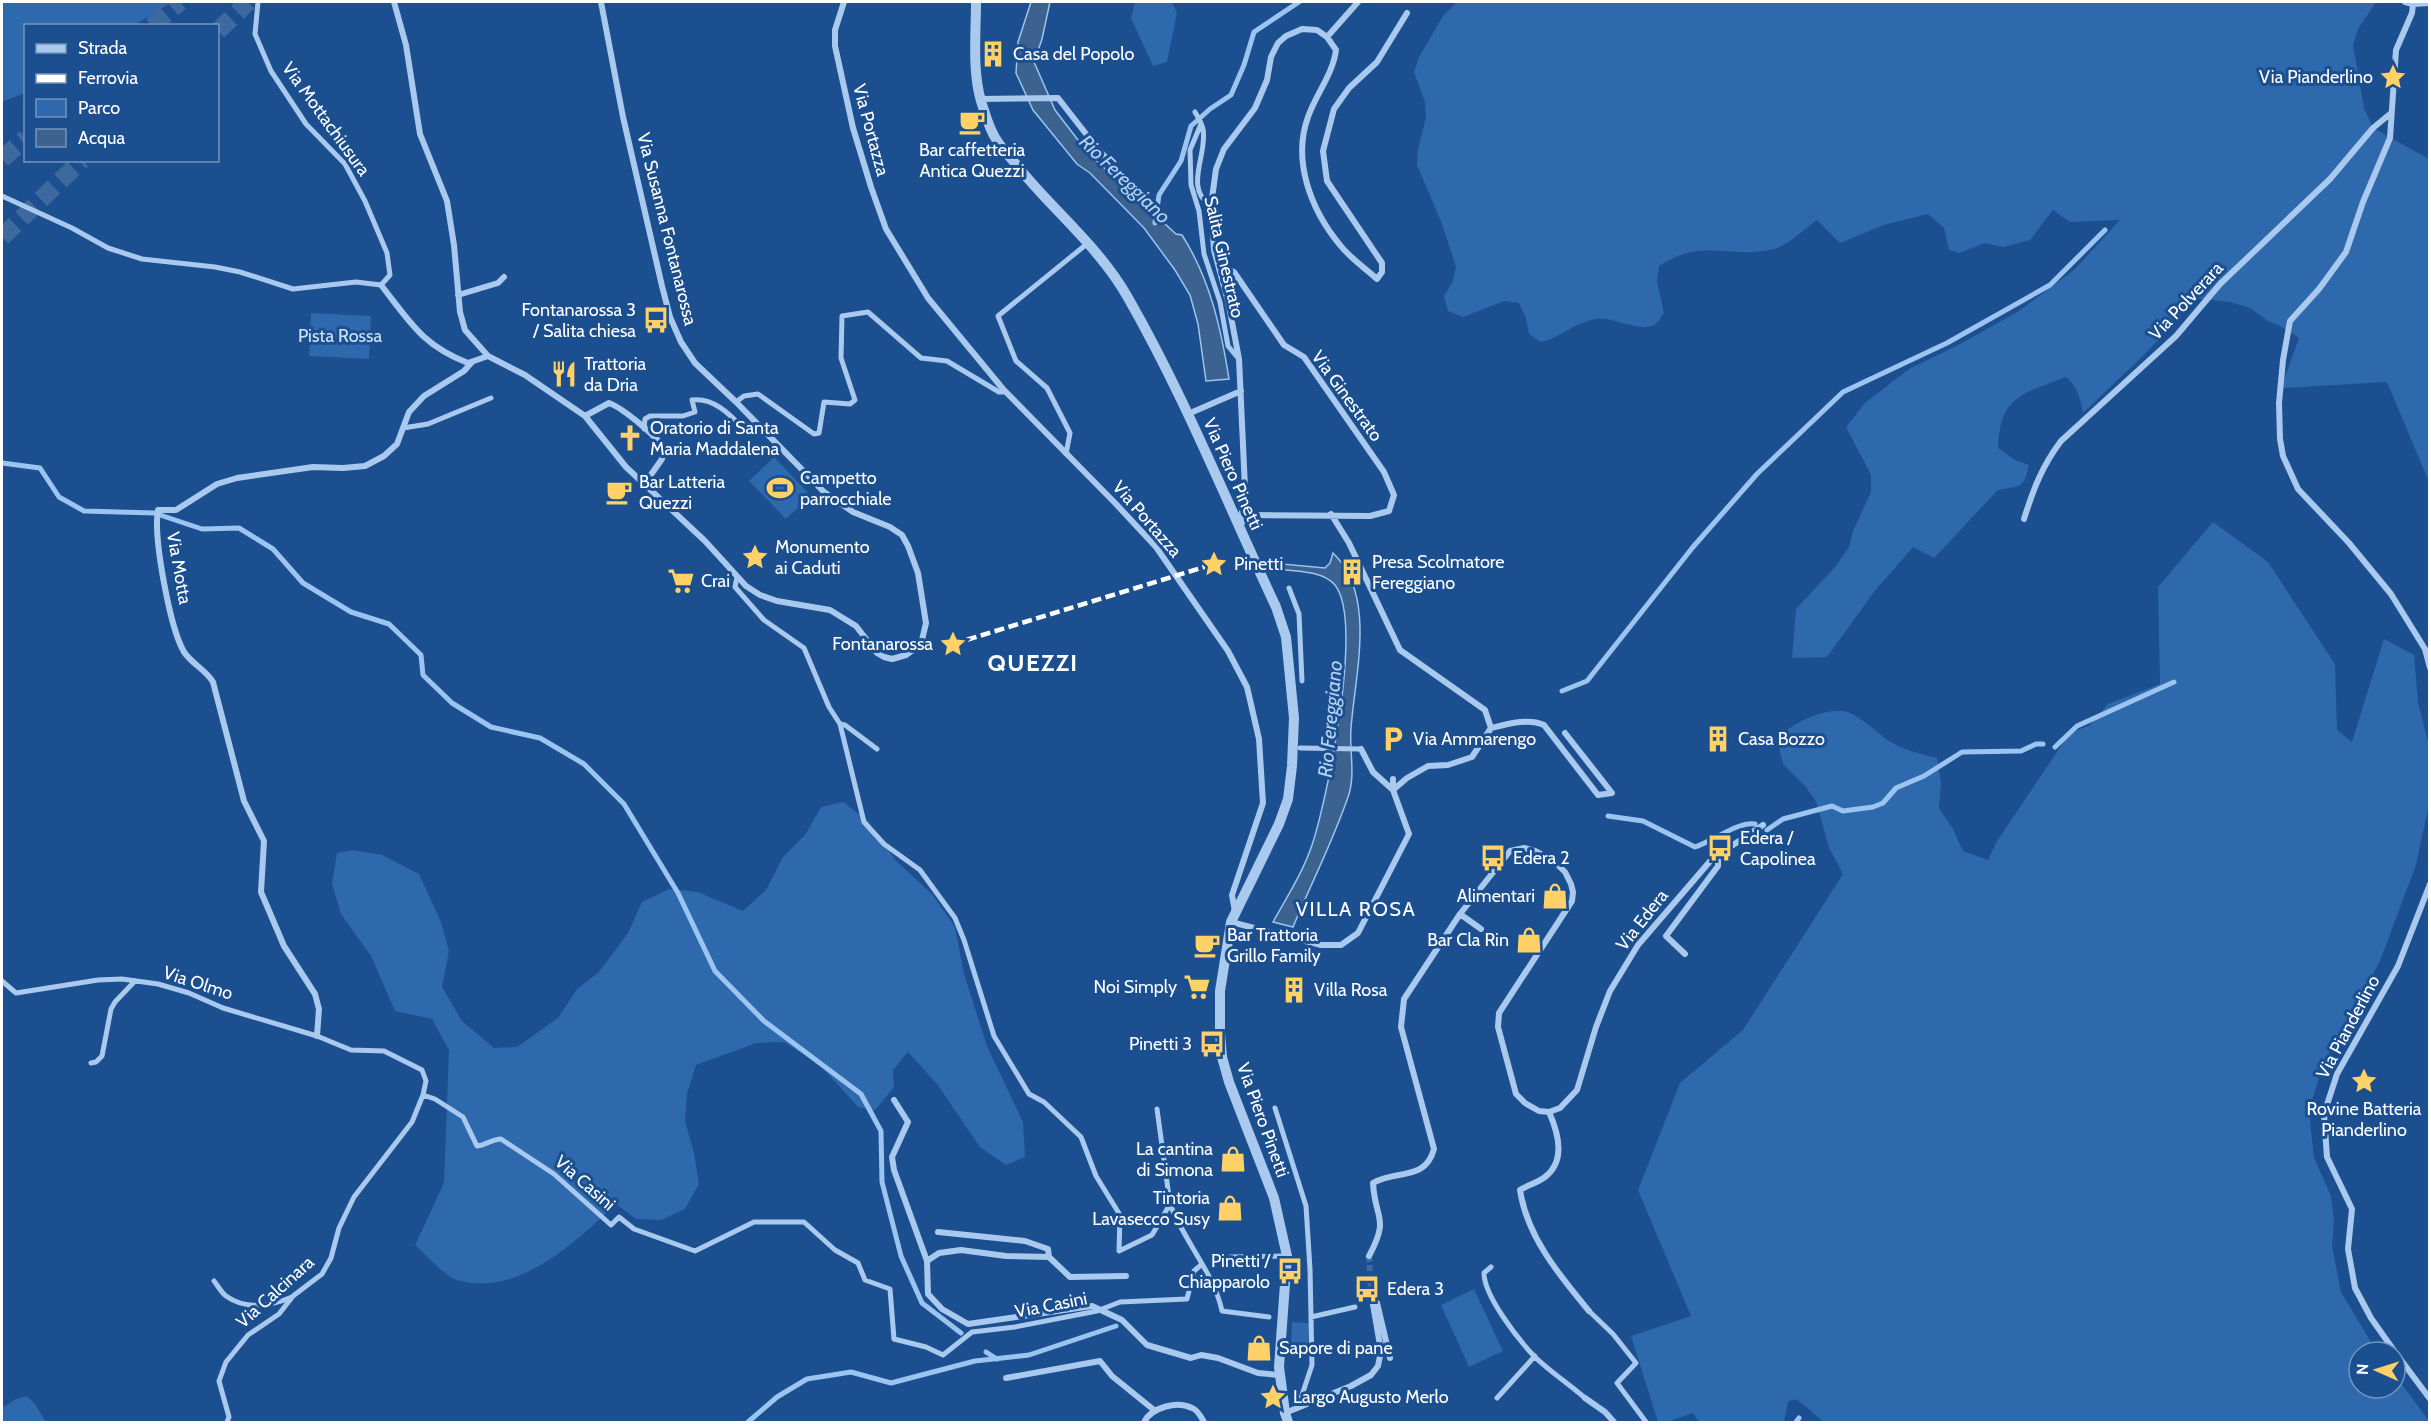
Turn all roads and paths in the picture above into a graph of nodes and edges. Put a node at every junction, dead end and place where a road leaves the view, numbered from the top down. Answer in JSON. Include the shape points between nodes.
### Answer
{"nodes":[{"id":1,"x":258,"y":2,"type":"edge"},
{"id":2,"x":394,"y":2,"type":"edge"},
{"id":3,"x":601,"y":2,"type":"edge"},
{"id":4,"x":844,"y":2,"type":"edge"},
{"id":5,"x":976,"y":2,"type":"edge"},
{"id":6,"x":1358,"y":2,"type":"edge"},
{"id":7,"x":2405,"y":2,"type":"edge"},
{"id":8,"x":2430,"y":3,"type":"edge"},
{"id":9,"x":2413,"y":4,"type":"junction"},
{"id":10,"x":1407,"y":13,"type":"dead end"},
{"id":11,"x":1327,"y":38,"type":"junction"},
{"id":12,"x":981,"y":99,"type":"junction"},
{"id":13,"x":1195,"y":112,"type":"dead end"},
{"id":14,"x":2390,"y":114,"type":"junction"},
{"id":15,"x":1201,"y":124,"type":"junction"},
{"id":16,"x":1132,"y":186,"type":"dead end"},
{"id":17,"x":2,"y":196,"type":"edge"},
{"id":18,"x":1211,"y":206,"type":"junction"},
{"id":19,"x":1088,"y":243,"type":"junction"},
{"id":20,"x":1218,"y":266,"type":"junction"},
{"id":21,"x":504,"y":278,"type":"dead end"},
{"id":22,"x":381,"y":285,"type":"junction"},
{"id":23,"x":458,"y":295,"type":"junction"},
{"id":24,"x":488,"y":356,"type":"junction"},
{"id":25,"x":1239,"y":359,"type":"junction"},
{"id":26,"x":472,"y":362,"type":"junction"},
{"id":27,"x":1240,"y":391,"type":"junction"},
{"id":28,"x":1005,"y":392,"type":"junction"},
{"id":29,"x":491,"y":398,"type":"dead end"},
{"id":30,"x":736,"y":402,"type":"junction"},
{"id":31,"x":1188,"y":414,"type":"junction"},
{"id":32,"x":585,"y":416,"type":"junction"},
{"id":33,"x":403,"y":428,"type":"junction"},
{"id":34,"x":760,"y":428,"type":"junction"},
{"id":35,"x":644,"y":430,"type":"junction"},
{"id":36,"x":1066,"y":454,"type":"junction"},
{"id":37,"x":645,"y":483,"type":"junction"},
{"id":38,"x":1331,"y":514,"type":"junction"},
{"id":39,"x":2024,"y":519,"type":"dead end"},
{"id":40,"x":1238,"y":526,"type":"junction"},
{"id":41,"x":736,"y":577,"type":"junction"},
{"id":42,"x":1289,"y":588,"type":"dead end"},
{"id":43,"x":2430,"y":668,"type":"edge"},
{"id":44,"x":1302,"y":681,"type":"dead end"},
{"id":45,"x":840,"y":724,"type":"junction"},
{"id":46,"x":1491,"y":728,"type":"junction"},
{"id":47,"x":1564,"y":733,"type":"dead end"},
{"id":48,"x":1300,"y":748,"type":"dead end"},
{"id":49,"x":877,"y":749,"type":"dead end"},
{"id":50,"x":1361,"y":749,"type":"joint"},
{"id":51,"x":1393,"y":779,"type":"dead end"},
{"id":52,"x":1393,"y":790,"type":"junction"},
{"id":53,"x":1763,"y":825,"type":"dead end"},
{"id":54,"x":1715,"y":858,"type":"junction"},
{"id":55,"x":2430,"y":884,"type":"edge"},
{"id":56,"x":1460,"y":914,"type":"junction"},
{"id":57,"x":1233,"y":917,"type":"junction"},
{"id":58,"x":1481,"y":929,"type":"dead end"},
{"id":59,"x":1685,"y":954,"type":"dead end"},
{"id":60,"x":2,"y":981,"type":"edge"},
{"id":61,"x":135,"y":981,"type":"junction"},
{"id":62,"x":317,"y":1036,"type":"junction"},
{"id":63,"x":91,"y":1063,"type":"dead end"},
{"id":64,"x":423,"y":1095,"type":"junction"},
{"id":65,"x":894,"y":1100,"type":"dead end"},
{"id":66,"x":1275,"y":1108,"type":"dead end"},
{"id":67,"x":1156,"y":1109,"type":"dead end"},
{"id":68,"x":1549,"y":1112,"type":"junction"},
{"id":69,"x":1170,"y":1204,"type":"junction"},
{"id":70,"x":938,"y":1232,"type":"dead end"},
{"id":71,"x":1287,"y":1256,"type":"junction"},
{"id":72,"x":1369,"y":1256,"type":"tunnel mouth"},
{"id":73,"x":1049,"y":1257,"type":"junction"},
{"id":74,"x":1230,"y":1257,"type":"dead end"},
{"id":75,"x":927,"y":1261,"type":"junction"},
{"id":76,"x":1201,"y":1265,"type":"junction"},
{"id":77,"x":1491,"y":1267,"type":"dead end"},
{"id":78,"x":1126,"y":1276,"type":"dead end"},
{"id":79,"x":214,"y":1281,"type":"dead end"},
{"id":80,"x":293,"y":1296,"type":"junction"},
{"id":81,"x":1355,"y":1307,"type":"dead end"},
{"id":82,"x":1589,"y":1311,"type":"joint"},
{"id":83,"x":1269,"y":1317,"type":"dead end"},
{"id":84,"x":1311,"y":1317,"type":"junction"},
{"id":85,"x":2387,"y":1340,"type":"edge"},
{"id":86,"x":1535,"y":1356,"type":"junction"},
{"id":87,"x":1390,"y":1358,"type":"dead end"},
{"id":88,"x":2407,"y":1368,"type":"edge"},
{"id":89,"x":1279,"y":1375,"type":"junction"},
{"id":90,"x":1006,"y":1378,"type":"dead end"},
{"id":91,"x":1497,"y":1398,"type":"dead end"},
{"id":92,"x":1585,"y":1398,"type":"joint"},
{"id":93,"x":2430,"y":1399,"type":"edge"},
{"id":94,"x":1298,"y":1407,"type":"junction"},
{"id":95,"x":1154,"y":1410,"type":"junction"},
{"id":96,"x":1286,"y":1418,"type":"edge"},
{"id":97,"x":227,"y":1422,"type":"edge"},
{"id":98,"x":1144,"y":1422,"type":"edge"},
{"id":99,"x":1204,"y":1422,"type":"edge"},
{"id":100,"x":1614,"y":1422,"type":"edge"},
{"id":101,"x":1646,"y":1422,"type":"edge"}],
"edges":[{"from":1,"to":22,"type":"street","name":"Via Mottachiusura","via":[[255,34],[271,71],[306,124],[345,164],[365,201],[387,253],[390,275]]},
{"from":2,"to":23,"type":"street","via":[[406,45],[420,134],[447,201]]},
{"from":3,"to":30,"type":"street","name":"Via Susanna Fontanarossa","via":[[623,117],[670,317],[695,363]]},
{"from":4,"to":28,"type":"street","name":"Via Portazza","via":[[835,30],[835,46],[853,128],[886,230],[928,298]]},
{"from":5,"to":12,"type":"street","name":"Via Piero Pinetti"},
{"from":6,"to":11,"type":"street"},
{"from":7,"to":9,"type":"street"},
{"from":8,"to":9,"type":"street"},
{"from":9,"to":14,"type":"street","via":[[2396,51]]},
{"from":10,"to":11,"type":"street","via":[[1377,62],[1349,88],[1334,109],[1323,151],[1327,181],[1382,263],[1377,279],[1341,246],[1321,219],[1303,168],[1303,130],[1334,65],[1336,50]]},
{"from":11,"to":18,"type":"street","via":[[1317,30],[1302,29],[1278,43],[1255,108],[1224,150],[1216,169]]},
{"from":12,"to":16,"type":"street","via":[[1058,98]]},
{"from":12,"to":19,"type":"street","name":"Via Piero Pinetti","via":[[995,139]]},
{"from":13,"to":15,"type":"street","name":"Salita Ginestrato"},
{"from":14,"to":39,"type":"street","name":"Via Polverara","via":[[2330,179],[2220,284],[2176,336],[2061,441],[2037,478]]},
{"from":14,"to":43,"type":"street","via":[[2390,138],[2346,252],[2290,321],[2279,403],[2280,439],[2298,489],[2391,594],[2425,649]]},
{"from":15,"to":18,"type":"street","name":"Salita Ginestrato","via":[[1198,183],[1203,201]]},
{"from":15,"to":25,"type":"street","name":"Salita Ginestrato","via":[[1190,150],[1191,185],[1228,346]]},
{"from":17,"to":22,"type":"street","via":[[108,248],[142,259],[215,267],[293,289],[356,282]]},
{"from":18,"to":20,"type":"street"},
{"from":19,"to":31,"type":"street","name":"Via Piero Pinetti","via":[[1126,294]]},
{"from":19,"to":36,"type":"street","via":[[998,316],[1016,361],[1047,388],[1070,433]]},
{"from":20,"to":25,"type":"street"},
{"from":20,"to":38,"type":"street","name":"Via Ginestrato","via":[[1234,272],[1284,345],[1304,357],[1384,472],[1394,495],[1389,511],[1370,516]]},
{"from":21,"to":23,"type":"street"},
{"from":22,"to":26,"type":"street","via":[[429,343],[451,357]]},
{"from":23,"to":24,"type":"street","via":[[465,330]]},
{"from":24,"to":26,"type":"street","name":"Via Motta"},
{"from":24,"to":32,"type":"street","via":[[525,375]]},
{"from":25,"to":27,"type":"street"},
{"from":26,"to":33,"type":"street","name":"Via Motta","via":[[424,396],[409,412]]},
{"from":27,"to":31,"type":"street","name":"Via Piero Pinetti"},
{"from":27,"to":40,"type":"street","via":[[1245,488]]},
{"from":28,"to":30,"type":"street","via":[[947,361],[921,358],[868,312],[842,315],[841,358],[855,400],[852,404],[822,404],[819,433],[813,434],[758,394]]},
{"from":28,"to":36,"type":"street","name":"Via Portazza"},
{"from":29,"to":33,"type":"street","via":[[428,424]]},
{"from":30,"to":34,"type":"street","name":"Via Susanna Fontanarossa"},
{"from":31,"to":40,"type":"street","name":"Via Piero Pinetti"},
{"from":32,"to":35,"type":"street","via":[[609,403],[626,412]]},
{"from":32,"to":37,"type":"street","via":[[626,467]]},
{"from":33,"to":62,"type":"street","name":"Via Motta","via":[[397,444],[365,466],[313,467],[237,478],[217,484],[176,510],[158,510],[166,598],[184,652],[213,682],[244,801],[264,841],[261,892],[284,946],[315,994],[319,1009]]},
{"from":34,"to":35,"type":"street","via":[[748,433],[718,406],[700,399],[692,400],[695,412],[650,416],[645,419]]},
{"from":34,"to":41,"type":"street","name":"Via Susanna Fontanarossa","via":[[839,504],[902,535],[918,573],[926,623],[922,640],[906,655],[884,657],[856,626],[830,609],[777,601],[760,595]]},
{"from":35,"to":37,"type":"street","via":[[664,448],[662,459]]},
{"from":36,"to":57,"type":"street","name":"Via Portazza","via":[[1156,547],[1228,651],[1247,687],[1259,739],[1263,803],[1232,895]]},
{"from":37,"to":41,"type":"street"},
{"from":38,"to":40,"type":"street","name":"Via Ginestrato","via":[[1254,515]]},
{"from":38,"to":46,"type":"street","via":[[1400,650],[1485,710]]},
{"from":40,"to":57,"type":"street","name":"Via Piero Pinetti","via":[[1286,637],[1294,747],[1284,812]]},
{"from":41,"to":45,"type":"street","via":[[739,594],[764,620],[804,648]]},
{"from":42,"to":44,"type":"street","via":[[1299,614]]},
{"from":45,"to":49,"type":"street"},
{"from":45,"to":69,"type":"street","via":[[864,822],[884,844],[920,870],[955,918],[994,1036],[1029,1094],[1044,1102],[1081,1137],[1096,1176],[1120,1215],[1119,1251],[1152,1235]]},
{"from":46,"to":47,"type":"street","via":[[1536,721],[1544,725],[1598,795],[1612,793]]},
{"from":46,"to":52,"type":"street","via":[[1472,757],[1448,765],[1428,766]]},
{"from":48,"to":50,"type":"street"},
{"from":50,"to":52,"type":"street","via":[[1373,772]]},
{"from":51,"to":52,"type":"street"},
{"from":52,"to":57,"type":"street","via":[[1409,834],[1358,933],[1341,945],[1321,945]]},
{"from":53,"to":54,"type":"street"},
{"from":54,"to":59,"type":"street","name":"Via Edera","via":[[1718,866],[1666,936]]},
{"from":54,"to":68,"type":"street","name":"Via Edera","via":[[1638,945],[1610,991],[1577,1090],[1560,1108]]},
{"from":55,"to":85,"type":"street","name":"Via Pianderlino","via":[[2398,966],[2337,1074],[2324,1114],[2327,1157],[2352,1209],[2348,1249],[2355,1288]]},
{"from":56,"to":58,"type":"street"},
{"from":56,"to":68,"type":"street","via":[[1509,852],[1524,848],[1535,851],[1565,872],[1573,892],[1572,901],[1499,1013],[1498,1027],[1516,1094],[1532,1108]]},
{"from":56,"to":72,"type":"street","via":[[1404,999],[1401,1027],[1434,1149],[1430,1162],[1420,1170],[1373,1183],[1381,1226]]},
{"from":57,"to":71,"type":"street","name":"Via Piero Pinetti","via":[[1220,991],[1222,1057],[1274,1198]]},
{"from":60,"to":61,"type":"street","name":"Via Olmo","via":[[16,993],[98,980]]},
{"from":61,"to":62,"type":"street","name":"Via Olmo","via":[[189,993],[223,1008]]},
{"from":61,"to":63,"type":"street","via":[[111,1009],[102,1056]]},
{"from":62,"to":64,"type":"street","name":"Via Olmo","via":[[351,1050],[384,1051],[422,1070],[426,1081]]},
{"from":64,"to":76,"type":"street","name":"Via Casini","via":[[463,1118],[477,1146],[501,1139],[554,1174],[611,1225],[619,1217],[634,1229],[695,1251],[754,1222],[804,1222],[835,1251],[858,1263],[865,1280],[890,1288],[894,1339],[939,1354],[946,1353],[972,1332],[1097,1311],[1120,1302],[1187,1299],[1194,1271]]},
{"from":64,"to":80,"type":"street","name":"Via Calcinara","via":[[412,1122],[354,1197],[322,1274]]},
{"from":65,"to":75,"type":"street","via":[[908,1122],[892,1157],[894,1170]]},
{"from":66,"to":84,"type":"street","name":"Via Piero Pinetti","via":[[1306,1206]]},
{"from":67,"to":69,"type":"street"},
{"from":68,"to":82,"type":"street","via":[[1558,1140],[1554,1167],[1520,1190],[1521,1197],[1528,1222],[1544,1250]]},
{"from":69,"to":76,"type":"street"},
{"from":70,"to":73,"type":"street","via":[[1024,1241],[1048,1249]]},
{"from":71,"to":74,"type":"street"},
{"from":71,"to":89,"type":"street","name":"Via Piero Pinetti"},
{"from":73,"to":75,"type":"street","via":[[961,1250],[939,1253]]},
{"from":73,"to":78,"type":"street","via":[[1070,1277]]},
{"from":75,"to":89,"type":"street","via":[[928,1294],[942,1310],[968,1324],[1092,1306],[1122,1320],[1147,1345],[1191,1358],[1218,1358],[1258,1373]]},
{"from":76,"to":83,"type":"street","via":[[1219,1296],[1222,1311]]},
{"from":77,"to":86,"type":"street","via":[[1484,1273],[1484,1284]]},
{"from":79,"to":80,"type":"street","via":[[226,1296],[248,1305],[270,1306]]},
{"from":80,"to":97,"type":"street","name":"Via Calcinara","via":[[279,1314],[248,1335],[226,1362],[219,1381]]},
{"from":81,"to":84,"type":"street"},
{"from":82,"to":101,"type":"street","via":[[1636,1363],[1617,1383]]},
{"from":84,"to":94,"type":"street","via":[[1312,1365]]},
{"from":86,"to":91,"type":"street"},
{"from":86,"to":92,"type":"street"},
{"from":87,"to":94,"type":"street","via":[[1377,1302],[1372,1296],[1381,1352],[1378,1366],[1371,1375],[1351,1386]]},
{"from":88,"to":93,"type":"street","name":"Via Pianderlino"},
{"from":89,"to":96,"type":"street"},
{"from":90,"to":95,"type":"street","via":[[1100,1361],[1112,1376]]},
{"from":92,"to":100,"type":"street"},
{"from":94,"to":96,"type":"street"},
{"from":95,"to":98,"type":"street"},
{"from":95,"to":99,"type":"street","via":[[1190,1406]]}]}
